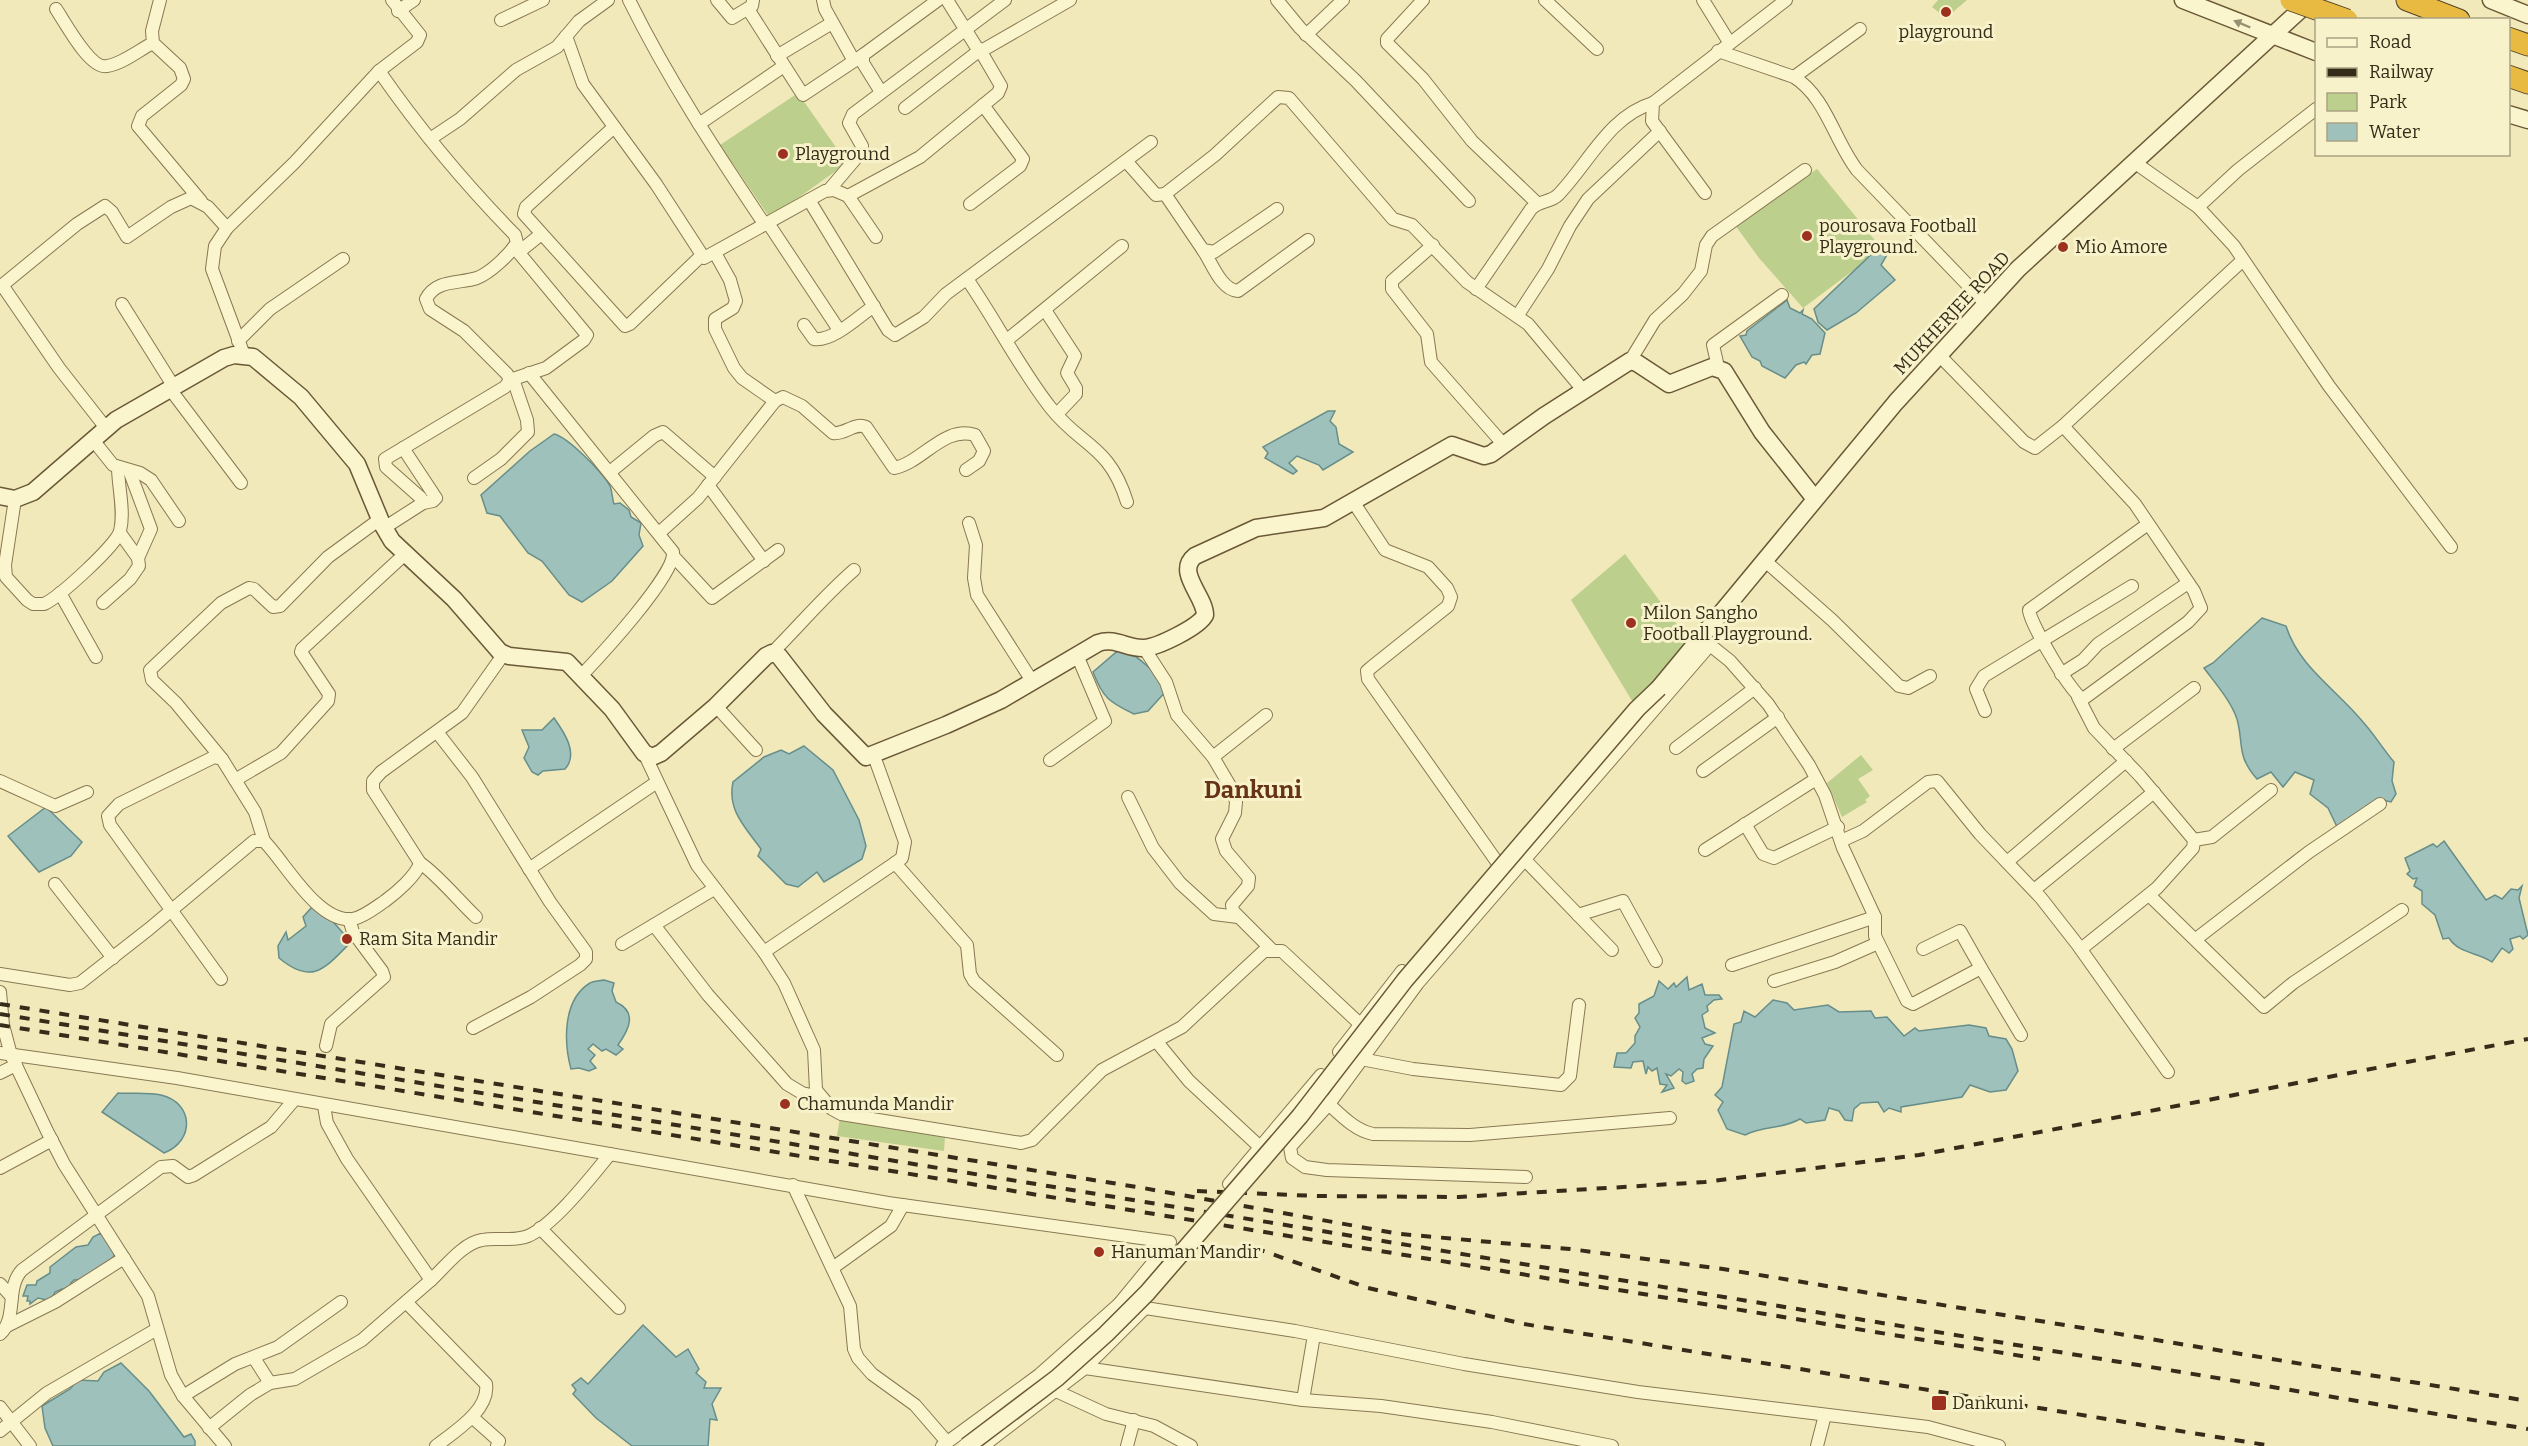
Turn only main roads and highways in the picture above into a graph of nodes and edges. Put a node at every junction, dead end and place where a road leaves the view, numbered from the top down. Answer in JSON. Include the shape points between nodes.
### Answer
{"nodes":[{"id":1,"x":2291,"y":0,"type":"edge"},
{"id":2,"x":2407,"y":0,"type":"edge"},
{"id":3,"x":2342,"y":18,"type":"edge"},
{"id":4,"x":2454,"y":18,"type":"edge"},
{"id":5,"x":2510,"y":39,"type":"edge"},
{"id":6,"x":2528,"y":45,"type":"edge"},
{"id":7,"x":2510,"y":77,"type":"edge"},
{"id":8,"x":2528,"y":83,"type":"edge"}],
"edges":[{"from":1,"to":3,"type":"highway","bridge":true},
{"from":2,"to":4,"type":"highway"},
{"from":5,"to":6,"type":"highway"},
{"from":7,"to":8,"type":"highway"}]}
